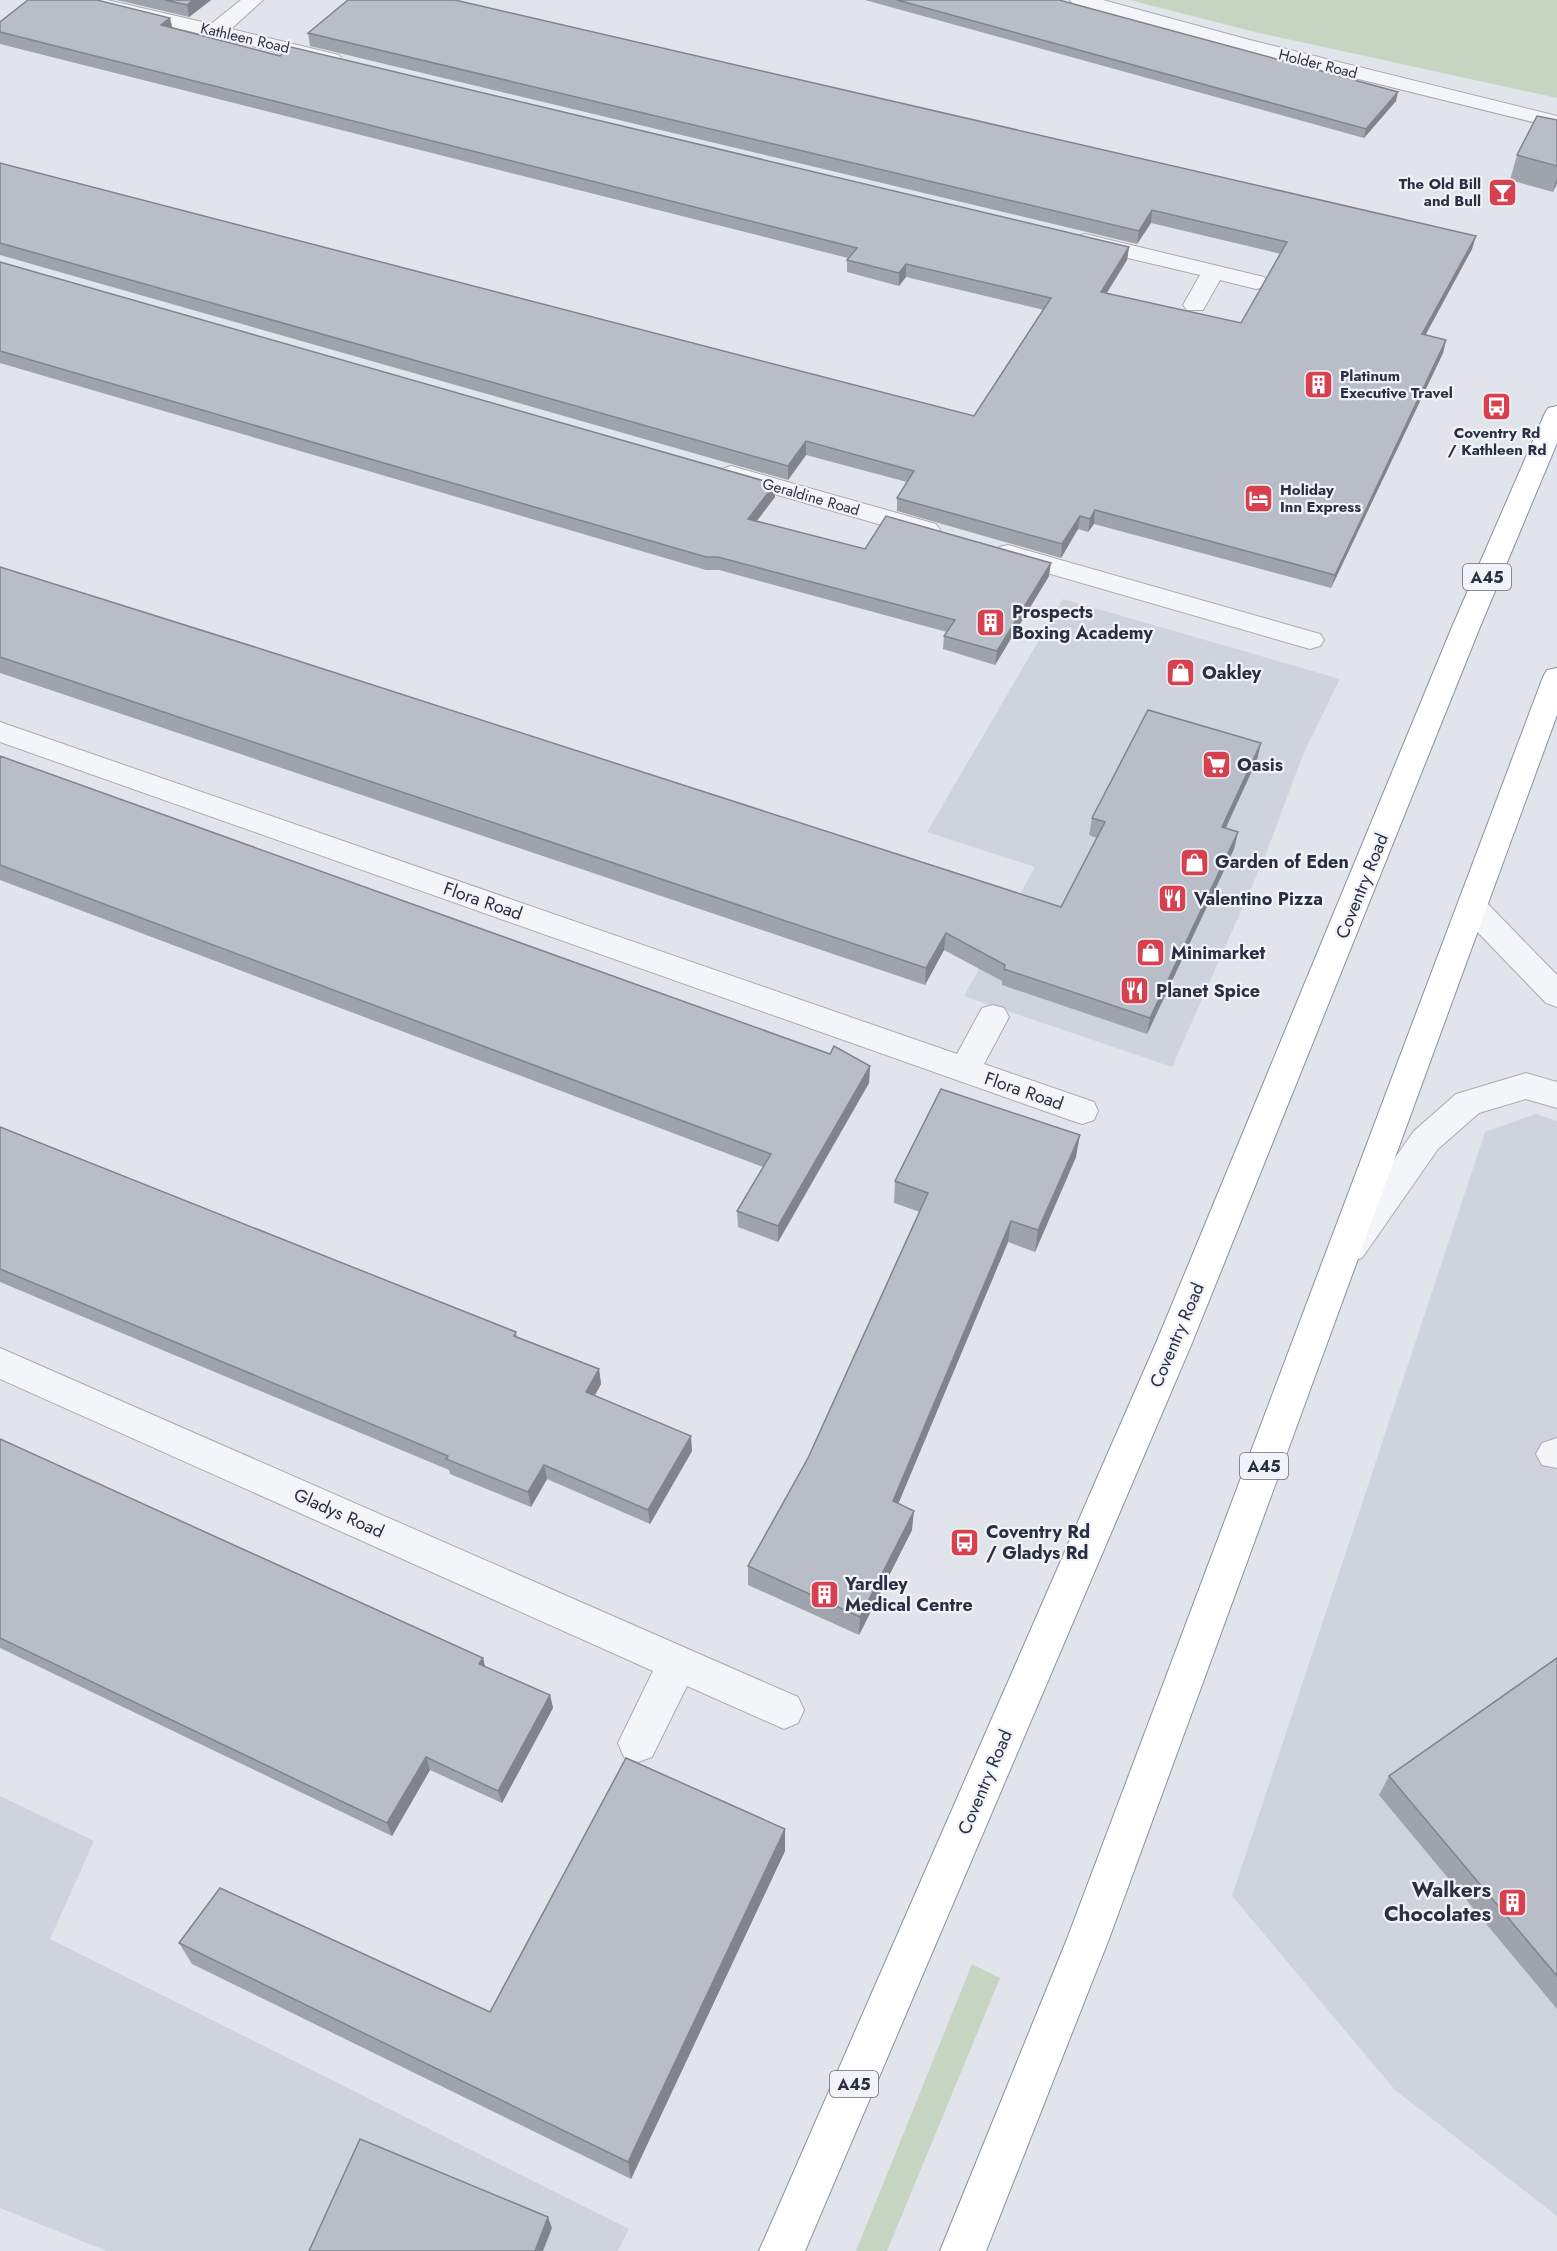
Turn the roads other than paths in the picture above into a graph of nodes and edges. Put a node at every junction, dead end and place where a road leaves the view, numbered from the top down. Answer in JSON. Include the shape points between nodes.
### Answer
{"nodes":[{"id":1,"x":82,"y":0,"type":"edge"},
{"id":2,"x":253,"y":0,"type":"edge"},
{"id":3,"x":1080,"y":0,"type":"edge"},
{"id":4,"x":216,"y":31,"type":"junction"},
{"id":5,"x":355,"y":64,"type":"edge"},
{"id":6,"x":1557,"y":122,"type":"edge"},
{"id":7,"x":1062,"y":236,"type":"edge"},
{"id":8,"x":1213,"y":272,"type":"junction"},
{"id":9,"x":1256,"y":282,"type":"dead end"},
{"id":10,"x":1195,"y":305,"type":"dead end"},
{"id":11,"x":1557,"y":413,"type":"edge"},
{"id":12,"x":712,"y":468,"type":"edge"},
{"id":13,"x":1542,"y":476,"type":"edge"},
{"id":14,"x":954,"y":538,"type":"edge"},
{"id":15,"x":988,"y":548,"type":"edge"},
{"id":16,"x":1310,"y":640,"type":"dead end"},
{"id":17,"x":1557,"y":677,"type":"edge"},
{"id":18,"x":0,"y":732,"type":"edge"},
{"id":19,"x":1473,"y":908,"type":"junction"},
{"id":20,"x":1557,"y":995,"type":"edge"},
{"id":21,"x":993,"y":1017,"type":"dead end"},
{"id":22,"x":965,"y":1070,"type":"junction"},
{"id":23,"x":1557,"y":1095,"type":"edge"},
{"id":24,"x":1082,"y":1111,"type":"dead end"},
{"id":25,"x":1340,"y":1261,"type":"junction"},
{"id":26,"x":0,"y":1363,"type":"edge"},
{"id":27,"x":678,"y":1663,"type":"junction"},
{"id":28,"x":784,"y":1710,"type":"dead end"},
{"id":29,"x":638,"y":1743,"type":"dead end"},
{"id":30,"x":782,"y":2251,"type":"edge"},
{"id":31,"x":963,"y":2251,"type":"edge"}],
"edges":[{"from":1,"to":4,"type":"street","name":"Kathleen Road"},
{"from":2,"to":4,"type":"street"},
{"from":3,"to":6,"type":"street","name":"Holder Road"},
{"from":4,"to":5,"type":"street","name":"Kathleen Road"},
{"from":7,"to":8,"type":"street"},
{"from":8,"to":9,"type":"street"},
{"from":8,"to":10,"type":"street"},
{"from":11,"to":13,"type":"highway","name":"Coventry Road","number":"A45"},
{"from":12,"to":14,"type":"street","name":"Geraldine Road"},
{"from":13,"to":30,"type":"highway","name":"Coventry Road","number":"A45","via":[[1466,627],[1174,1343]]},
{"from":15,"to":16,"type":"street"},
{"from":17,"to":19,"type":"highway","number":"A45"},
{"from":18,"to":22,"type":"street","name":"Flora Road"},
{"from":19,"to":20,"type":"street"},
{"from":19,"to":25,"type":"highway","number":"A45"},
{"from":21,"to":22,"type":"street","name":"Flora Road"},
{"from":22,"to":24,"type":"street","name":"Flora Road"},
{"from":23,"to":25,"type":"street","via":[[1526,1086],[1468,1103],[1426,1140]]},
{"from":25,"to":31,"type":"highway","number":"A45","via":[[1088,1939]]},
{"from":26,"to":27,"type":"street","name":"Gladys Road"},
{"from":27,"to":28,"type":"street","name":"Gladys Road"},
{"from":27,"to":29,"type":"street"}]}
